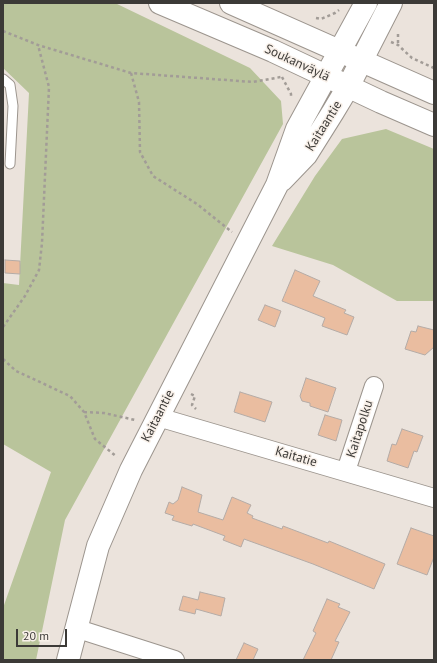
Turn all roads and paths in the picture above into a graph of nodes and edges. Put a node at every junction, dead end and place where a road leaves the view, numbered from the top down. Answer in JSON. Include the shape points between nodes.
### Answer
{"nodes":[{"id":1,"x":160,"y":3,"type":"edge"},
{"id":2,"x":231,"y":3,"type":"edge"},
{"id":3,"x":366,"y":3,"type":"edge"},
{"id":4,"x":391,"y":3,"type":"edge"},
{"id":5,"x":335,"y":14,"type":"dead end"},
{"id":6,"x":309,"y":18,"type":"dead end"},
{"id":7,"x":3,"y":31,"type":"edge"},
{"id":8,"x":38,"y":45,"type":"junction"},
{"id":9,"x":339,"y":51,"type":"junction"},
{"id":10,"x":361,"y":61,"type":"junction"},
{"id":11,"x":131,"y":73,"type":"junction"},
{"id":12,"x":325,"y":76,"type":"junction"},
{"id":13,"x":282,"y":77,"type":"dead end"},
{"id":14,"x":3,"y":79,"type":"edge"},
{"id":15,"x":348,"y":87,"type":"junction"},
{"id":16,"x":434,"y":93,"type":"edge"},
{"id":17,"x":434,"y":125,"type":"edge"},
{"id":18,"x":10,"y":164,"type":"dead end"},
{"id":19,"x":278,"y":185,"type":"junction"},
{"id":20,"x":237,"y":236,"type":"dead end"},
{"id":21,"x":3,"y":327,"type":"edge"},
{"id":22,"x":3,"y":359,"type":"edge"},
{"id":23,"x":173,"y":385,"type":"junction"},
{"id":24,"x":374,"y":386,"type":"dead end"},
{"id":25,"x":84,"y":412,"type":"junction"},
{"id":26,"x":198,"y":412,"type":"dead end"},
{"id":27,"x":149,"y":419,"type":"junction"},
{"id":28,"x":121,"y":460,"type":"dead end"},
{"id":29,"x":346,"y":472,"type":"junction"},
{"id":30,"x":434,"y":498,"type":"edge"},
{"id":31,"x":75,"y":628,"type":"junction"},
{"id":32,"x":68,"y":660,"type":"edge"},
{"id":33,"x":175,"y":660,"type":"edge"}],
"edges":[{"from":1,"to":12,"type":"main road","name":"Soukanväylä"},
{"from":2,"to":9,"type":"main road"},
{"from":3,"to":9,"type":"main road","name":"Kaitaantie"},
{"from":4,"to":10,"type":"main road","name":"Kaitaantie"},
{"from":5,"to":6,"type":"path","via":[[321,19]]},
{"from":7,"to":8,"type":"path"},
{"from":8,"to":11,"type":"path"},
{"from":8,"to":21,"type":"path","via":[[49,88],[39,270],[25,296]]},
{"from":9,"to":10,"type":"main road"},
{"from":9,"to":12,"type":"main road","name":"Kaitaantie"},
{"from":10,"to":15,"type":"main road","name":"Kaitaantie"},
{"from":10,"to":16,"type":"main road"},
{"from":11,"to":13,"type":"path","via":[[253,82]]},
{"from":11,"to":20,"type":"path","via":[[139,102],[140,152],[153,176],[197,204]]},
{"from":12,"to":15,"type":"main road","name":"Soukanväylä"},
{"from":12,"to":19,"type":"main road","name":"Kaitaantie","via":[[297,129]]},
{"from":14,"to":18,"type":"lane","via":[[10,85],[13,106]]},
{"from":15,"to":17,"type":"main road","name":"Soukanväylä"},
{"from":15,"to":19,"type":"main road","name":"Kaitaantie","via":[[306,155]]},
{"from":19,"to":23,"type":"main road","name":"Kaitaantie"},
{"from":22,"to":25,"type":"path","via":[[16,371],[70,396]]},
{"from":23,"to":26,"type":"path","via":[[195,396],[192,405]]},
{"from":23,"to":27,"type":"main road","name":"Kaitaantie"},
{"from":24,"to":29,"type":"street","name":"Kaitapolku"},
{"from":25,"to":27,"type":"path"},
{"from":25,"to":28,"type":"path","via":[[95,439]]},
{"from":27,"to":29,"type":"street","name":"Kaitatie"},
{"from":27,"to":31,"type":"main road","name":"Kaitaantie","via":[[98,546]]},
{"from":29,"to":30,"type":"street","name":"Kaitatie"},
{"from":31,"to":32,"type":"main road","name":"Kaitaantie"},
{"from":31,"to":33,"type":"street"}]}
